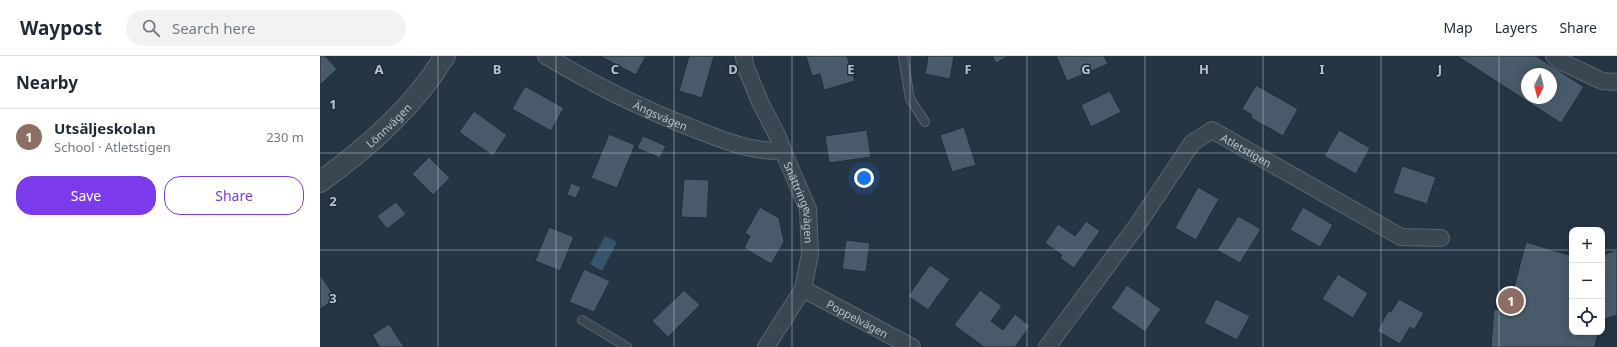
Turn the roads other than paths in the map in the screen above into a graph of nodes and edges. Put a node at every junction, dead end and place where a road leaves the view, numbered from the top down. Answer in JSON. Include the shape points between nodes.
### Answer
{"nodes":[{"id":1,"x":445,"y":56,"type":"edge"},
{"id":2,"x":546,"y":56,"type":"edge"},
{"id":3,"x":744,"y":56,"type":"edge"},
{"id":4,"x":903,"y":56,"type":"edge"},
{"id":5,"x":1554,"y":56,"type":"edge"},
{"id":6,"x":1617,"y":82,"type":"edge"},
{"id":7,"x":925,"y":122,"type":"dead end"},
{"id":8,"x":783,"y":151,"type":"junction"},
{"id":9,"x":320,"y":182,"type":"edge"},
{"id":10,"x":1441,"y":238,"type":"dead end"},
{"id":11,"x":803,"y":289,"type":"junction"},
{"id":12,"x":582,"y":320,"type":"dead end"},
{"id":13,"x":627,"y":347,"type":"edge"},
{"id":14,"x":766,"y":347,"type":"edge"},
{"id":15,"x":912,"y":347,"type":"edge"},
{"id":16,"x":1047,"y":347,"type":"edge"}],
"edges":[{"from":1,"to":9,"type":"street","name":"Lönnvägen","via":[[398,117]]},
{"from":2,"to":8,"type":"street","name":"Ängsvägen","via":[[624,98],[680,124],[750,149]]},
{"from":3,"to":8,"type":"street","name":"Snättringevägen","via":[[745,65],[760,102],[778,135]]},
{"from":4,"to":7,"type":"lane","via":[[910,99]]},
{"from":5,"to":6,"type":"street","via":[[1602,81]]},
{"from":8,"to":11,"type":"street","name":"Snättringevägen","via":[[808,209],[810,254]]},
{"from":10,"to":16,"type":"street","name":"Atletstigen","via":[[1401,237],[1212,130],[1192,144],[1138,224]]},
{"from":11,"to":14,"type":"street","name":"Snättringevägen"},
{"from":11,"to":15,"type":"street","name":"Poppelvägen"},
{"from":12,"to":13,"type":"lane"}]}
